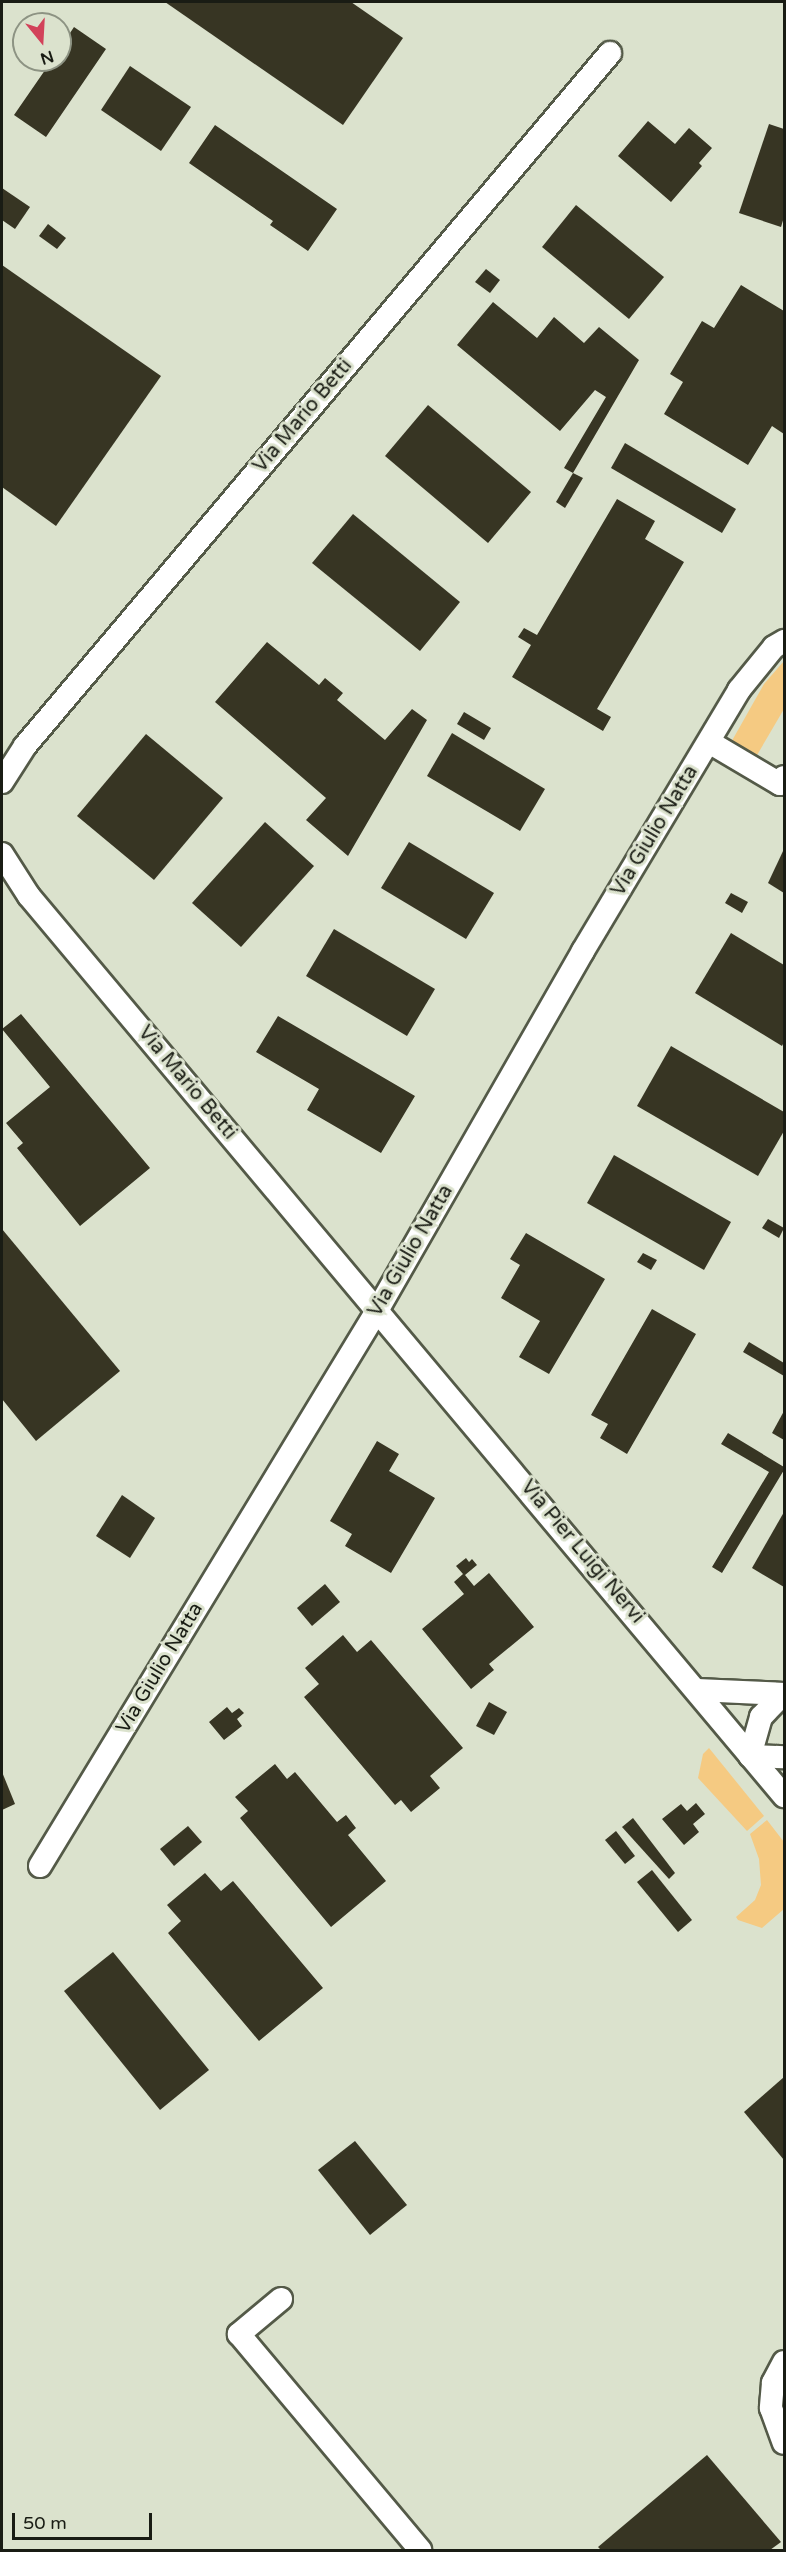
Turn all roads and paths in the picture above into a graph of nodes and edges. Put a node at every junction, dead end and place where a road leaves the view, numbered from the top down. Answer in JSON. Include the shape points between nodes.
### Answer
{"nodes":[{"id":1,"x":610,"y":53,"type":"dead end"},
{"id":2,"x":784,"y":641,"type":"edge"},
{"id":3,"x":709,"y":742,"type":"junction"},
{"id":4,"x":784,"y":777,"type":"edge"},
{"id":5,"x":2,"y":782,"type":"edge"},
{"id":6,"x":2,"y":854,"type":"edge"},
{"id":7,"x":378,"y":1309,"type":"junction"},
{"id":8,"x":697,"y":1690,"type":"junction"},
{"id":9,"x":783,"y":1695,"type":"edge"},
{"id":10,"x":750,"y":1756,"type":"junction"},
{"id":11,"x":784,"y":1757,"type":"edge"},
{"id":12,"x":784,"y":1796,"type":"edge"},
{"id":13,"x":40,"y":1866,"type":"dead end"},
{"id":14,"x":280,"y":2299,"type":"dead end"},
{"id":15,"x":784,"y":2362,"type":"edge"},
{"id":16,"x":784,"y":2443,"type":"edge"},
{"id":17,"x":420,"y":2550,"type":"edge"}],
"edges":[{"from":1,"to":5,"type":"street","name":"Via Mario Betti","via":[[33,737]]},
{"from":2,"to":3,"type":"street","name":"Via Giulio Natta","via":[[774,647],[740,690]]},
{"from":3,"to":4,"type":"street","via":[[780,784]]},
{"from":3,"to":7,"type":"street","name":"Via Giulio Natta","via":[[583,951]]},
{"from":6,"to":7,"type":"street","name":"Via Mario Betti","via":[[29,896]]},
{"from":7,"to":8,"type":"street","name":"Via Pier Luigi Nervi"},
{"from":7,"to":13,"type":"street","name":"Via Giulio Natta"},
{"from":8,"to":9,"type":"street"},
{"from":8,"to":10,"type":"street","name":"Via Pier Luigi Nervi"},
{"from":9,"to":10,"type":"street","via":[[761,1717]]},
{"from":10,"to":11,"type":"street"},
{"from":10,"to":12,"type":"street","name":"Via Pier Luigi Nervi"},
{"from":14,"to":17,"type":"street","via":[[239,2334]]},
{"from":15,"to":16,"type":"street","via":[[773,2383],[771,2408]]}]}
